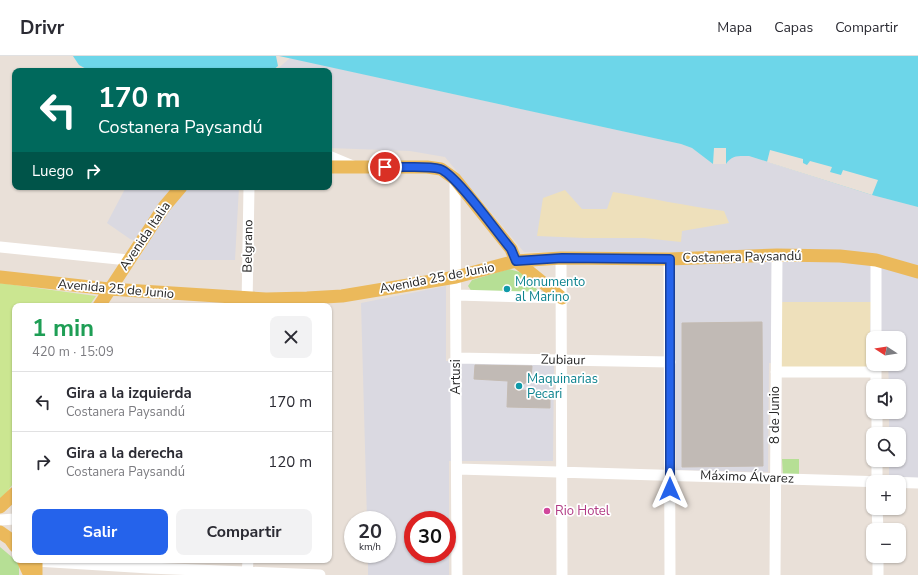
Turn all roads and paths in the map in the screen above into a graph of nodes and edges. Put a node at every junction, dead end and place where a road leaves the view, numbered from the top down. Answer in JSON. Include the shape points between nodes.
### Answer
{"nodes":[{"id":1,"x":332,"y":157,"type":"edge"},
{"id":2,"x":332,"y":167,"type":"edge"},
{"id":3,"x":357,"y":167,"type":"junction"},
{"id":4,"x":455,"y":179,"type":"junction"},
{"id":5,"x":178,"y":190,"type":"edge"},
{"id":6,"x":249,"y":190,"type":"edge"},
{"id":7,"x":0,"y":247,"type":"edge"},
{"id":8,"x":777,"y":255,"type":"junction"},
{"id":9,"x":562,"y":258,"type":"junction"},
{"id":10,"x":670,"y":259,"type":"junction"},
{"id":11,"x":128,"y":260,"type":"junction"},
{"id":12,"x":876,"y":260,"type":"junction"},
{"id":13,"x":516,"y":261,"type":"junction"},
{"id":14,"x":918,"y":272,"type":"edge"},
{"id":15,"x":0,"y":277,"type":"edge"},
{"id":16,"x":456,"y":277,"type":"junction"},
{"id":17,"x":109,"y":289,"type":"junction"},
{"id":18,"x":456,"y":295,"type":"junction"},
{"id":19,"x":562,"y":298,"type":"junction"},
{"id":20,"x":248,"y":302,"type":"edge"},
{"id":21,"x":101,"y":303,"type":"edge"},
{"id":22,"x":876,"y":331,"type":"edge"},
{"id":23,"x":456,"y":358,"type":"junction"},
{"id":24,"x":562,"y":360,"type":"junction"},
{"id":25,"x":670,"y":362,"type":"junction"},
{"id":26,"x":866,"y":368,"type":"edge"},
{"id":27,"x":776,"y":372,"type":"junction"},
{"id":28,"x":456,"y":469,"type":"junction"},
{"id":29,"x":562,"y":472,"type":"junction"},
{"id":30,"x":670,"y":475,"type":"junction"},
{"id":31,"x":775,"y":479,"type":"junction"},
{"id":32,"x":866,"y":482,"type":"edge"},
{"id":33,"x":906,"y":482,"type":"edge"},
{"id":34,"x":918,"y":482,"type":"edge"},
{"id":35,"x":12,"y":496,"type":"edge"},
{"id":36,"x":0,"y":507,"type":"edge"},
{"id":37,"x":12,"y":519,"type":"edge"},
{"id":38,"x":0,"y":520,"type":"edge"},
{"id":39,"x":0,"y":532,"type":"edge"},
{"id":40,"x":12,"y":542,"type":"edge"},
{"id":41,"x":248,"y":563,"type":"edge"},
{"id":42,"x":878,"y":563,"type":"edge"},
{"id":43,"x":31,"y":566,"type":"edge"},
{"id":44,"x":149,"y":568,"type":"edge"},
{"id":45,"x":248,"y":574,"type":"edge"},
{"id":46,"x":320,"y":575,"type":"edge"},
{"id":47,"x":457,"y":575,"type":"edge"},
{"id":48,"x":562,"y":575,"type":"edge"},
{"id":49,"x":670,"y":575,"type":"edge"},
{"id":50,"x":775,"y":575,"type":"edge"},
{"id":51,"x":878,"y":575,"type":"edge"}],
"edges":[{"from":1,"to":3,"type":"street"},
{"from":2,"to":3,"type":"main road"},
{"from":3,"to":4,"type":"main road","via":[[441,169]]},
{"from":4,"to":13,"type":"main road","via":[[511,249]]},
{"from":4,"to":16,"type":"street","name":"Artusi"},
{"from":5,"to":11,"type":"main road","name":"Avenida Italia"},
{"from":6,"to":20,"type":"street","name":"Belgrano"},
{"from":7,"to":11,"type":"street"},
{"from":8,"to":10,"type":"main road","name":"Costanera Paysandú"},
{"from":8,"to":12,"type":"main road","name":"Costanera Paysandú","via":[[840,256]]},
{"from":8,"to":27,"type":"street","name":"8 de Junio"},
{"from":9,"to":10,"type":"main road","name":"Costanera Paysandú"},
{"from":9,"to":13,"type":"main road","name":"Costanera Paysandú"},
{"from":9,"to":19,"type":"street"},
{"from":10,"to":25,"type":"street"},
{"from":11,"to":17,"type":"main road","name":"Avenida Italia"},
{"from":12,"to":14,"type":"main road","name":"Costanera Paysandú"},
{"from":12,"to":22,"type":"street"},
{"from":13,"to":16,"type":"main road","name":"Avenida 25 de Junio"},
{"from":13,"to":19,"type":"main road"},
{"from":15,"to":17,"type":"main road","name":"Avenida 25 de Junio"},
{"from":16,"to":18,"type":"street","name":"Artusi"},
{"from":16,"to":20,"type":"main road","name":"Avenida 25 de Junio","via":[[342,296]]},
{"from":17,"to":20,"type":"main road","name":"Avenida 25 de Junio"},
{"from":17,"to":21,"type":"main road","name":"Avenida Italia"},
{"from":18,"to":19,"type":"street"},
{"from":18,"to":23,"type":"street","name":"Artusi"},
{"from":19,"to":24,"type":"street"},
{"from":23,"to":24,"type":"street","name":"Zubiaur"},
{"from":23,"to":28,"type":"street","name":"Artusi"},
{"from":24,"to":25,"type":"street","name":"Zubiaur"},
{"from":24,"to":29,"type":"street"},
{"from":25,"to":30,"type":"street"},
{"from":26,"to":27,"type":"street"},
{"from":27,"to":31,"type":"street","name":"8 de Junio"},
{"from":28,"to":29,"type":"street","name":"Máximo Álvarez"},
{"from":28,"to":47,"type":"street","name":"Artusi"},
{"from":29,"to":30,"type":"street","name":"Máximo Álvarez"},
{"from":29,"to":48,"type":"street"},
{"from":30,"to":31,"type":"street","name":"Máximo Álvarez"},
{"from":30,"to":49,"type":"street"},
{"from":31,"to":32,"type":"street","name":"Máximo Álvarez"},
{"from":31,"to":50,"type":"street","name":"8 de Junio"},
{"from":33,"to":34,"type":"street","name":"Máximo Álvarez"},
{"from":35,"to":36,"type":"main road"},
{"from":37,"to":38,"type":"street"},
{"from":39,"to":40,"type":"main road"},
{"from":41,"to":45,"type":"street"},
{"from":42,"to":51,"type":"street"},
{"from":43,"to":44,"type":"street"},
{"from":44,"to":45,"type":"street"},
{"from":45,"to":46,"type":"street"}]}
